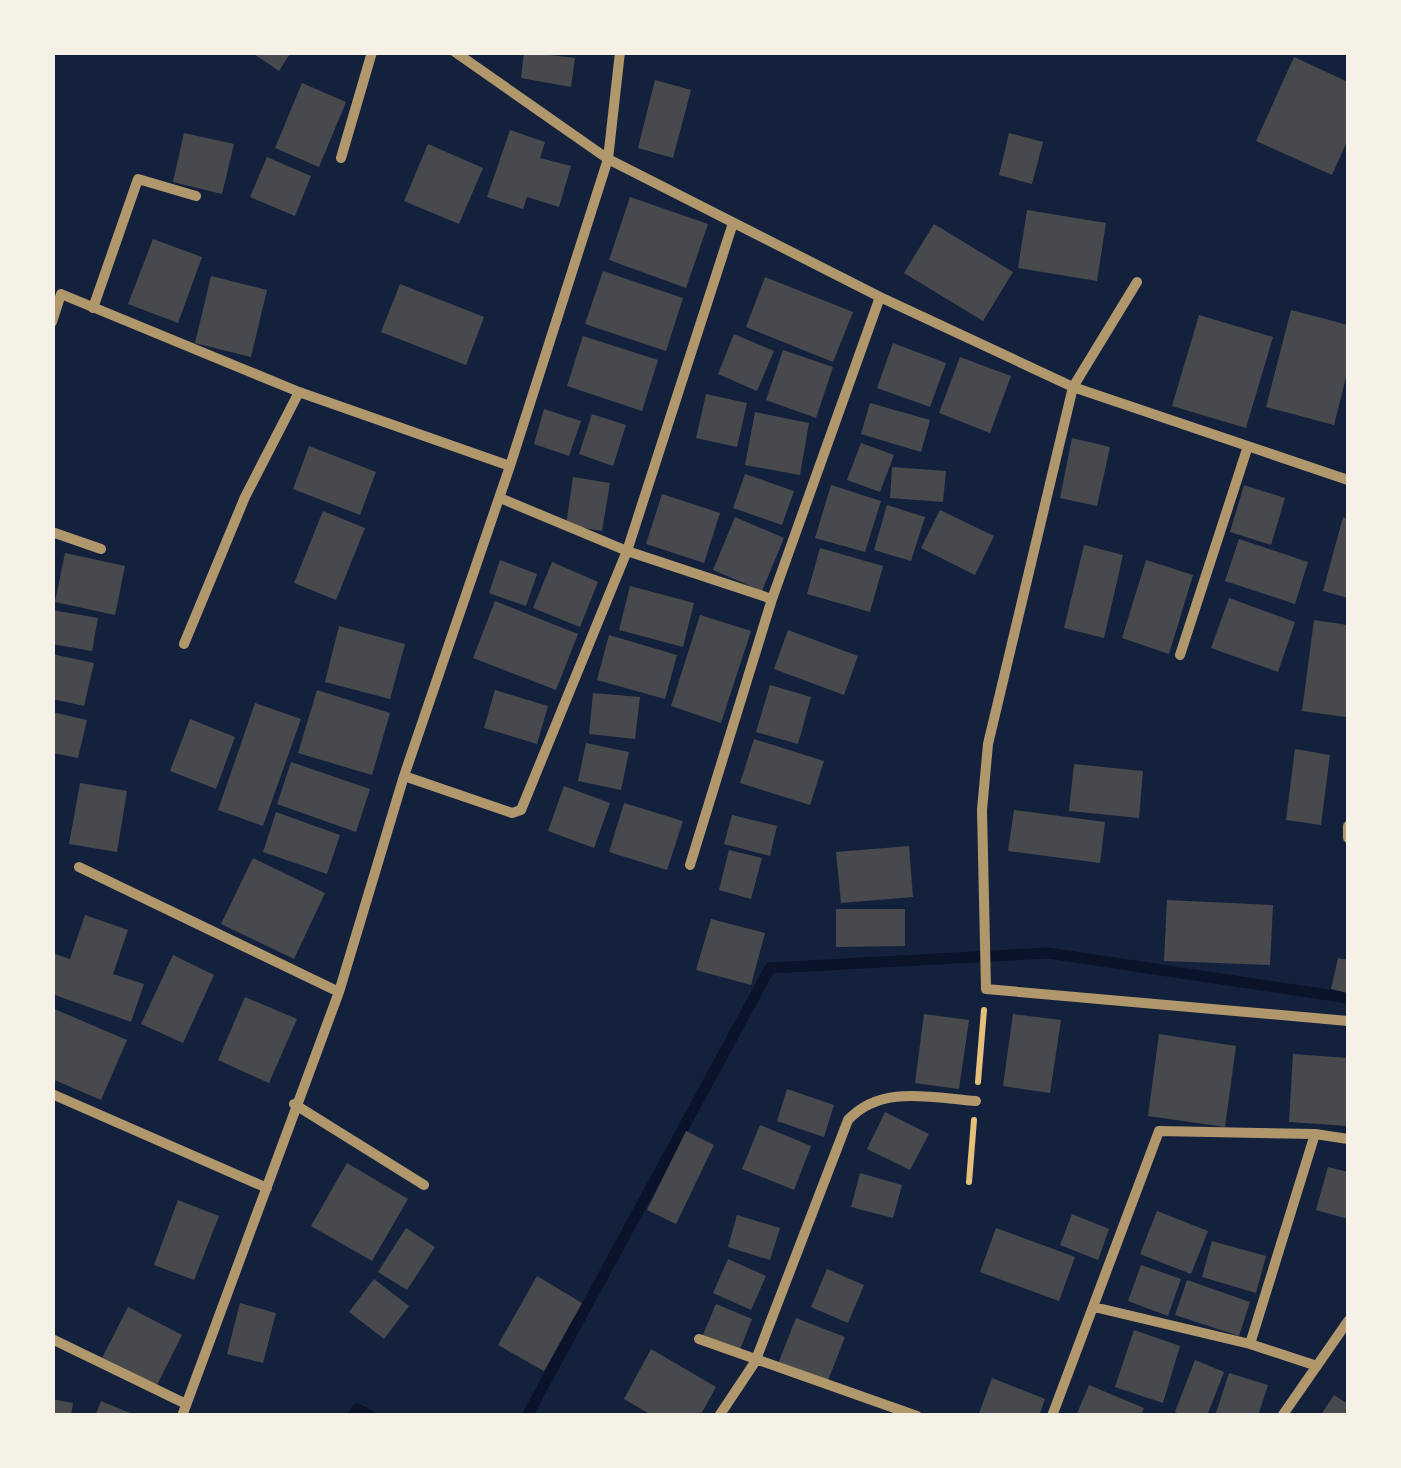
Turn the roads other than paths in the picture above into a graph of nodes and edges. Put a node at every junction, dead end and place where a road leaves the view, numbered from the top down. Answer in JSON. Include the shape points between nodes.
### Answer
{"nodes":[{"id":1,"x":372,"y":52,"type":"edge"},
{"id":2,"x":455,"y":52,"type":"edge"},
{"id":3,"x":620,"y":52,"type":"edge"},
{"id":4,"x":341,"y":158,"type":"dead end"},
{"id":5,"x":608,"y":159,"type":"junction"},
{"id":6,"x":196,"y":196,"type":"dead end"},
{"id":7,"x":733,"y":223,"type":"junction"},
{"id":8,"x":1137,"y":282,"type":"dead end"},
{"id":9,"x":57,"y":294,"type":"edge"},
{"id":10,"x":880,"y":297,"type":"junction"},
{"id":11,"x":92,"y":308,"type":"junction"},
{"id":12,"x":52,"y":322,"type":"edge"},
{"id":13,"x":1074,"y":386,"type":"junction"},
{"id":14,"x":299,"y":392,"type":"junction"},
{"id":15,"x":1248,"y":446,"type":"junction"},
{"id":16,"x":510,"y":466,"type":"junction"},
{"id":17,"x":1348,"y":480,"type":"edge"},
{"id":18,"x":500,"y":498,"type":"junction"},
{"id":19,"x":52,"y":532,"type":"edge"},
{"id":20,"x":101,"y":549,"type":"dead end"},
{"id":21,"x":627,"y":551,"type":"junction"},
{"id":22,"x":772,"y":599,"type":"junction"},
{"id":23,"x":184,"y":644,"type":"dead end"},
{"id":24,"x":1180,"y":655,"type":"dead end"},
{"id":25,"x":404,"y":776,"type":"junction"},
{"id":26,"x":1348,"y":826,"type":"edge"},
{"id":27,"x":1348,"y":838,"type":"edge"},
{"id":28,"x":690,"y":865,"type":"dead end"},
{"id":29,"x":79,"y":867,"type":"dead end"},
{"id":30,"x":339,"y":992,"type":"junction"},
{"id":31,"x":1348,"y":1021,"type":"edge"},
{"id":32,"x":52,"y":1094,"type":"edge"},
{"id":33,"x":976,"y":1101,"type":"dead end"},
{"id":34,"x":294,"y":1104,"type":"junction"},
{"id":35,"x":1315,"y":1134,"type":"junction"},
{"id":36,"x":1348,"y":1139,"type":"edge"},
{"id":37,"x":424,"y":1185,"type":"dead end"},
{"id":38,"x":267,"y":1188,"type":"junction"},
{"id":39,"x":1094,"y":1308,"type":"junction"},
{"id":40,"x":1348,"y":1321,"type":"edge"},
{"id":41,"x":52,"y":1339,"type":"edge"},
{"id":42,"x":700,"y":1339,"type":"dead end"},
{"id":43,"x":1250,"y":1344,"type":"junction"},
{"id":44,"x":755,"y":1362,"type":"junction"},
{"id":45,"x":1317,"y":1366,"type":"junction"},
{"id":46,"x":184,"y":1410,"type":"edge"},
{"id":47,"x":720,"y":1416,"type":"edge"},
{"id":48,"x":917,"y":1416,"type":"edge"},
{"id":49,"x":1052,"y":1416,"type":"edge"},
{"id":50,"x":1282,"y":1416,"type":"edge"}],
"edges":[{"from":1,"to":4,"type":"street"},
{"from":2,"to":5,"type":"street"},
{"from":3,"to":5,"type":"street"},
{"from":5,"to":7,"type":"street"},
{"from":5,"to":16,"type":"street"},
{"from":6,"to":11,"type":"street","via":[[138,180]]},
{"from":7,"to":10,"type":"street"},
{"from":7,"to":21,"type":"street"},
{"from":8,"to":13,"type":"street"},
{"from":9,"to":11,"type":"street"},
{"from":9,"to":12,"type":"street"},
{"from":10,"to":13,"type":"street"},
{"from":10,"to":22,"type":"street"},
{"from":11,"to":14,"type":"street"},
{"from":13,"to":15,"type":"street"},
{"from":13,"to":31,"type":"street","via":[[988,744],[982,810],[986,989]]},
{"from":14,"to":16,"type":"street"},
{"from":14,"to":23,"type":"street"},
{"from":15,"to":17,"type":"street"},
{"from":15,"to":24,"type":"street"},
{"from":16,"to":18,"type":"street"},
{"from":18,"to":21,"type":"street"},
{"from":18,"to":25,"type":"street"},
{"from":19,"to":20,"type":"street"},
{"from":21,"to":22,"type":"street"},
{"from":21,"to":25,"type":"street","via":[[522,810],[512,813]]},
{"from":22,"to":28,"type":"street"},
{"from":25,"to":30,"type":"street"},
{"from":26,"to":27,"type":"street"},
{"from":29,"to":30,"type":"street"},
{"from":30,"to":34,"type":"street"},
{"from":32,"to":38,"type":"street"},
{"from":33,"to":44,"type":"street","via":[[898,1096],[861,1106],[848,1120]]},
{"from":34,"to":37,"type":"street"},
{"from":34,"to":38,"type":"street"},
{"from":35,"to":36,"type":"street"},
{"from":35,"to":39,"type":"street","via":[[1159,1131]]},
{"from":35,"to":43,"type":"street"},
{"from":38,"to":46,"type":"street"},
{"from":39,"to":43,"type":"street"},
{"from":39,"to":49,"type":"street"},
{"from":40,"to":45,"type":"street"},
{"from":41,"to":46,"type":"street"},
{"from":42,"to":44,"type":"street"},
{"from":43,"to":45,"type":"street"},
{"from":44,"to":47,"type":"street"},
{"from":44,"to":48,"type":"street"},
{"from":45,"to":50,"type":"street"}]}
